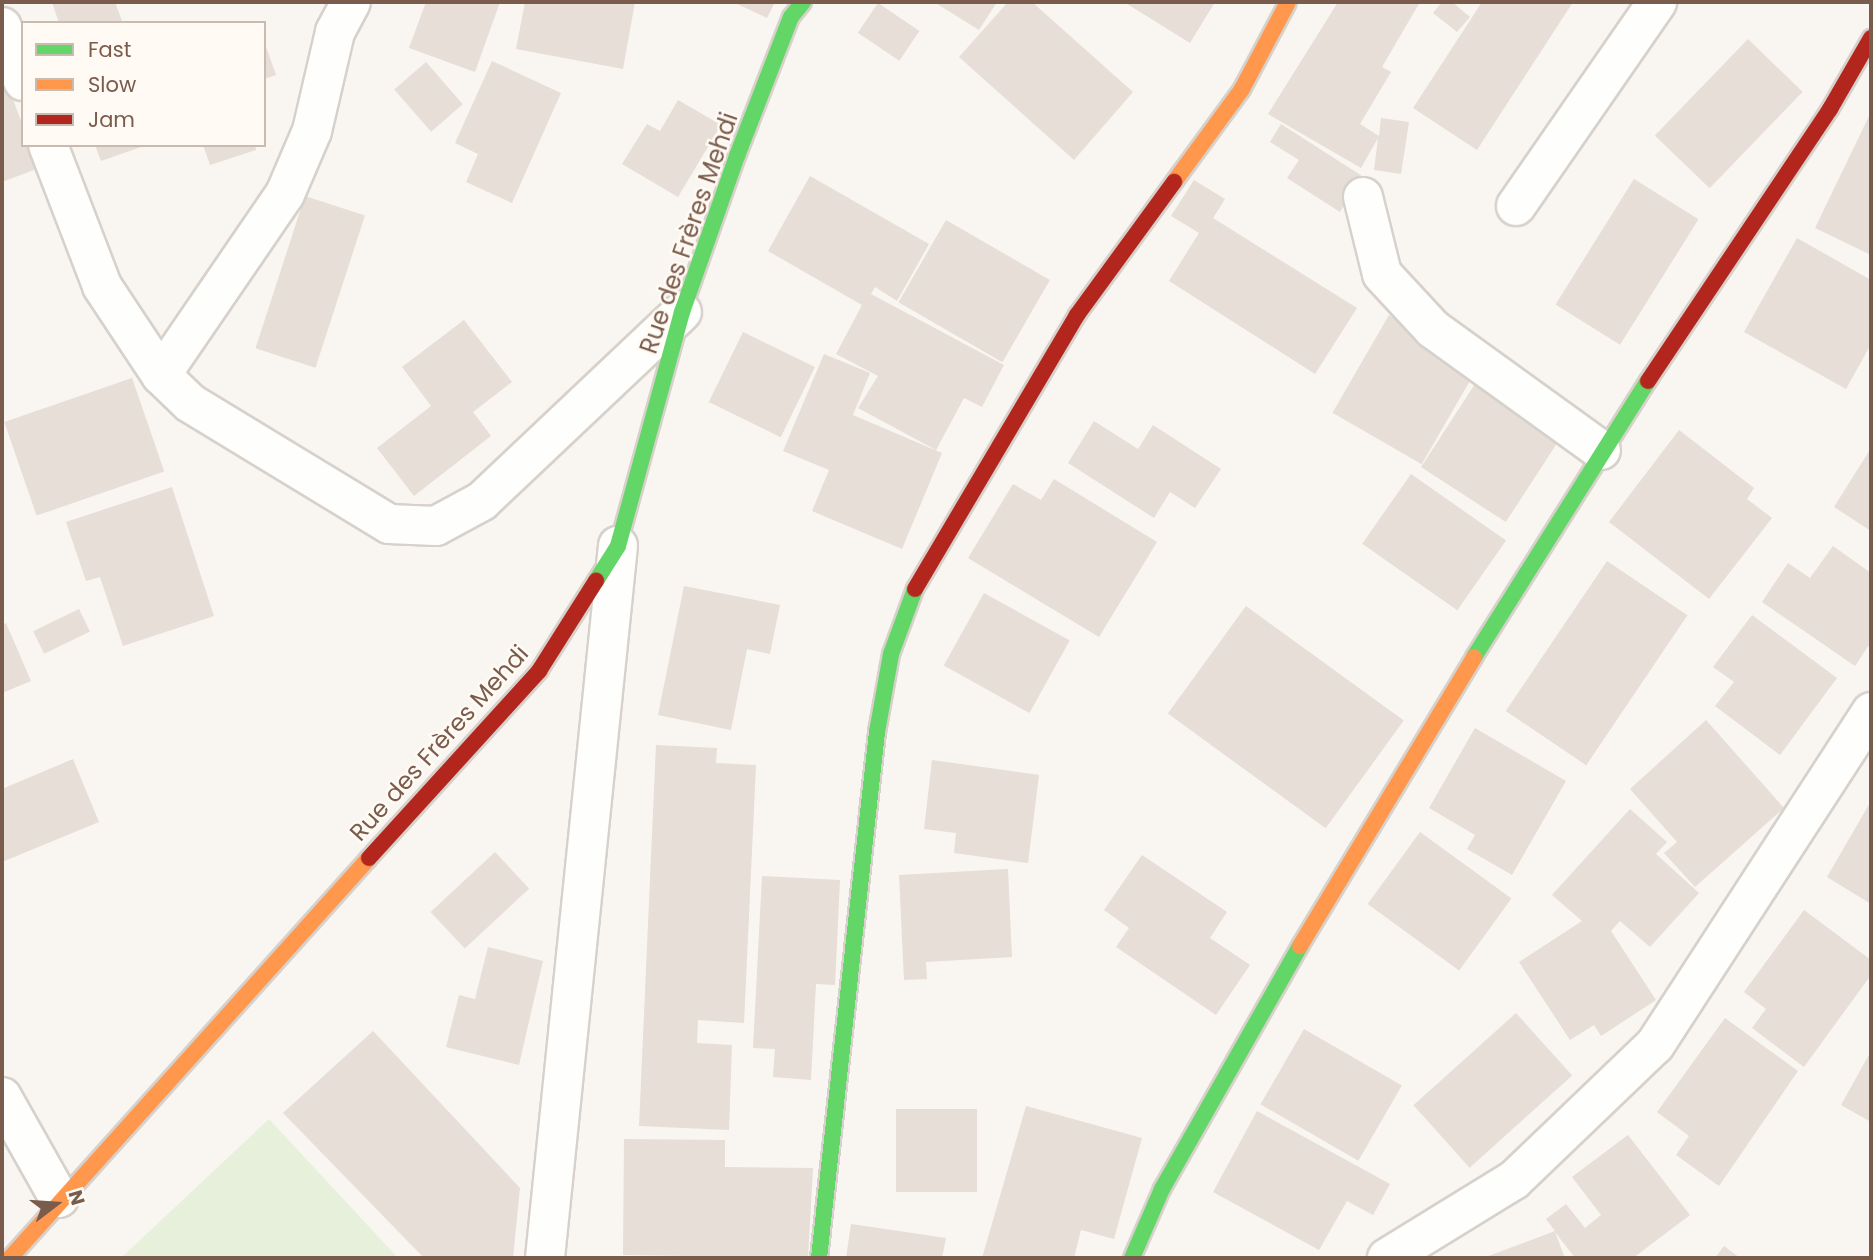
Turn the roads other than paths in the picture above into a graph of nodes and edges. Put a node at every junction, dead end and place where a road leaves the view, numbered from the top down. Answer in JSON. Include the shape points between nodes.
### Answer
{"nodes":[{"id":1,"x":351,"y":2,"type":"edge"},
{"id":2,"x":803,"y":2,"type":"edge"},
{"id":3,"x":1288,"y":2,"type":"edge"},
{"id":4,"x":1657,"y":2,"type":"edge"},
{"id":5,"x":2,"y":27,"type":"edge"},
{"id":6,"x":1871,"y":38,"type":"edge"},
{"id":7,"x":21,"y":76,"type":"edge"},
{"id":8,"x":49,"y":147,"type":"edge"},
{"id":9,"x":1363,"y":197,"type":"dead end"},
{"id":10,"x":1516,"y":206,"type":"dead end"},
{"id":11,"x":681,"y":312,"type":"junction"},
{"id":12,"x":161,"y":375,"type":"junction"},
{"id":13,"x":1601,"y":450,"type":"junction"},
{"id":14,"x":618,"y":546,"type":"junction"},
{"id":15,"x":1871,"y":712,"type":"edge"},
{"id":16,"x":2,"y":1097,"type":"edge"},
{"id":17,"x":59,"y":1198,"type":"junction"},
{"id":18,"x":10,"y":1258,"type":"edge"},
{"id":19,"x":545,"y":1258,"type":"edge"},
{"id":20,"x":820,"y":1258,"type":"edge"},
{"id":21,"x":1132,"y":1258,"type":"edge"},
{"id":22,"x":1387,"y":1258,"type":"edge"}],
"edges":[{"from":1,"to":12,"type":"street","via":[[335,32],[312,131],[285,194]]},
{"from":2,"to":11,"type":"street","name":"Rue des Frères Mehdi","via":[[791,17]]},
{"from":3,"to":20,"type":"street","via":[[1242,89],[1077,315],[917,582],[891,654],[877,732]]},
{"from":4,"to":10,"type":"street"},
{"from":5,"to":7,"type":"street"},
{"from":6,"to":13,"type":"street","via":[[1830,109]]},
{"from":8,"to":12,"type":"street","via":[[102,286]]},
{"from":9,"to":13,"type":"street","via":[[1382,275],[1433,329]]},
{"from":11,"to":12,"type":"street","via":[[482,501],[436,526],[410,528],[369,515],[190,403]]},
{"from":11,"to":14,"type":"street","name":"Rue des Frères Mehdi"},
{"from":13,"to":21,"type":"street","via":[[1359,845],[1162,1189]]},
{"from":14,"to":17,"type":"street","name":"Rue des Frères Mehdi","via":[[539,671]]},
{"from":14,"to":19,"type":"street"},
{"from":15,"to":22,"type":"street","via":[[1656,1045],[1514,1180]]},
{"from":16,"to":17,"type":"street"},
{"from":17,"to":18,"type":"street","name":"Rue des Frères Mehdi"}]}
